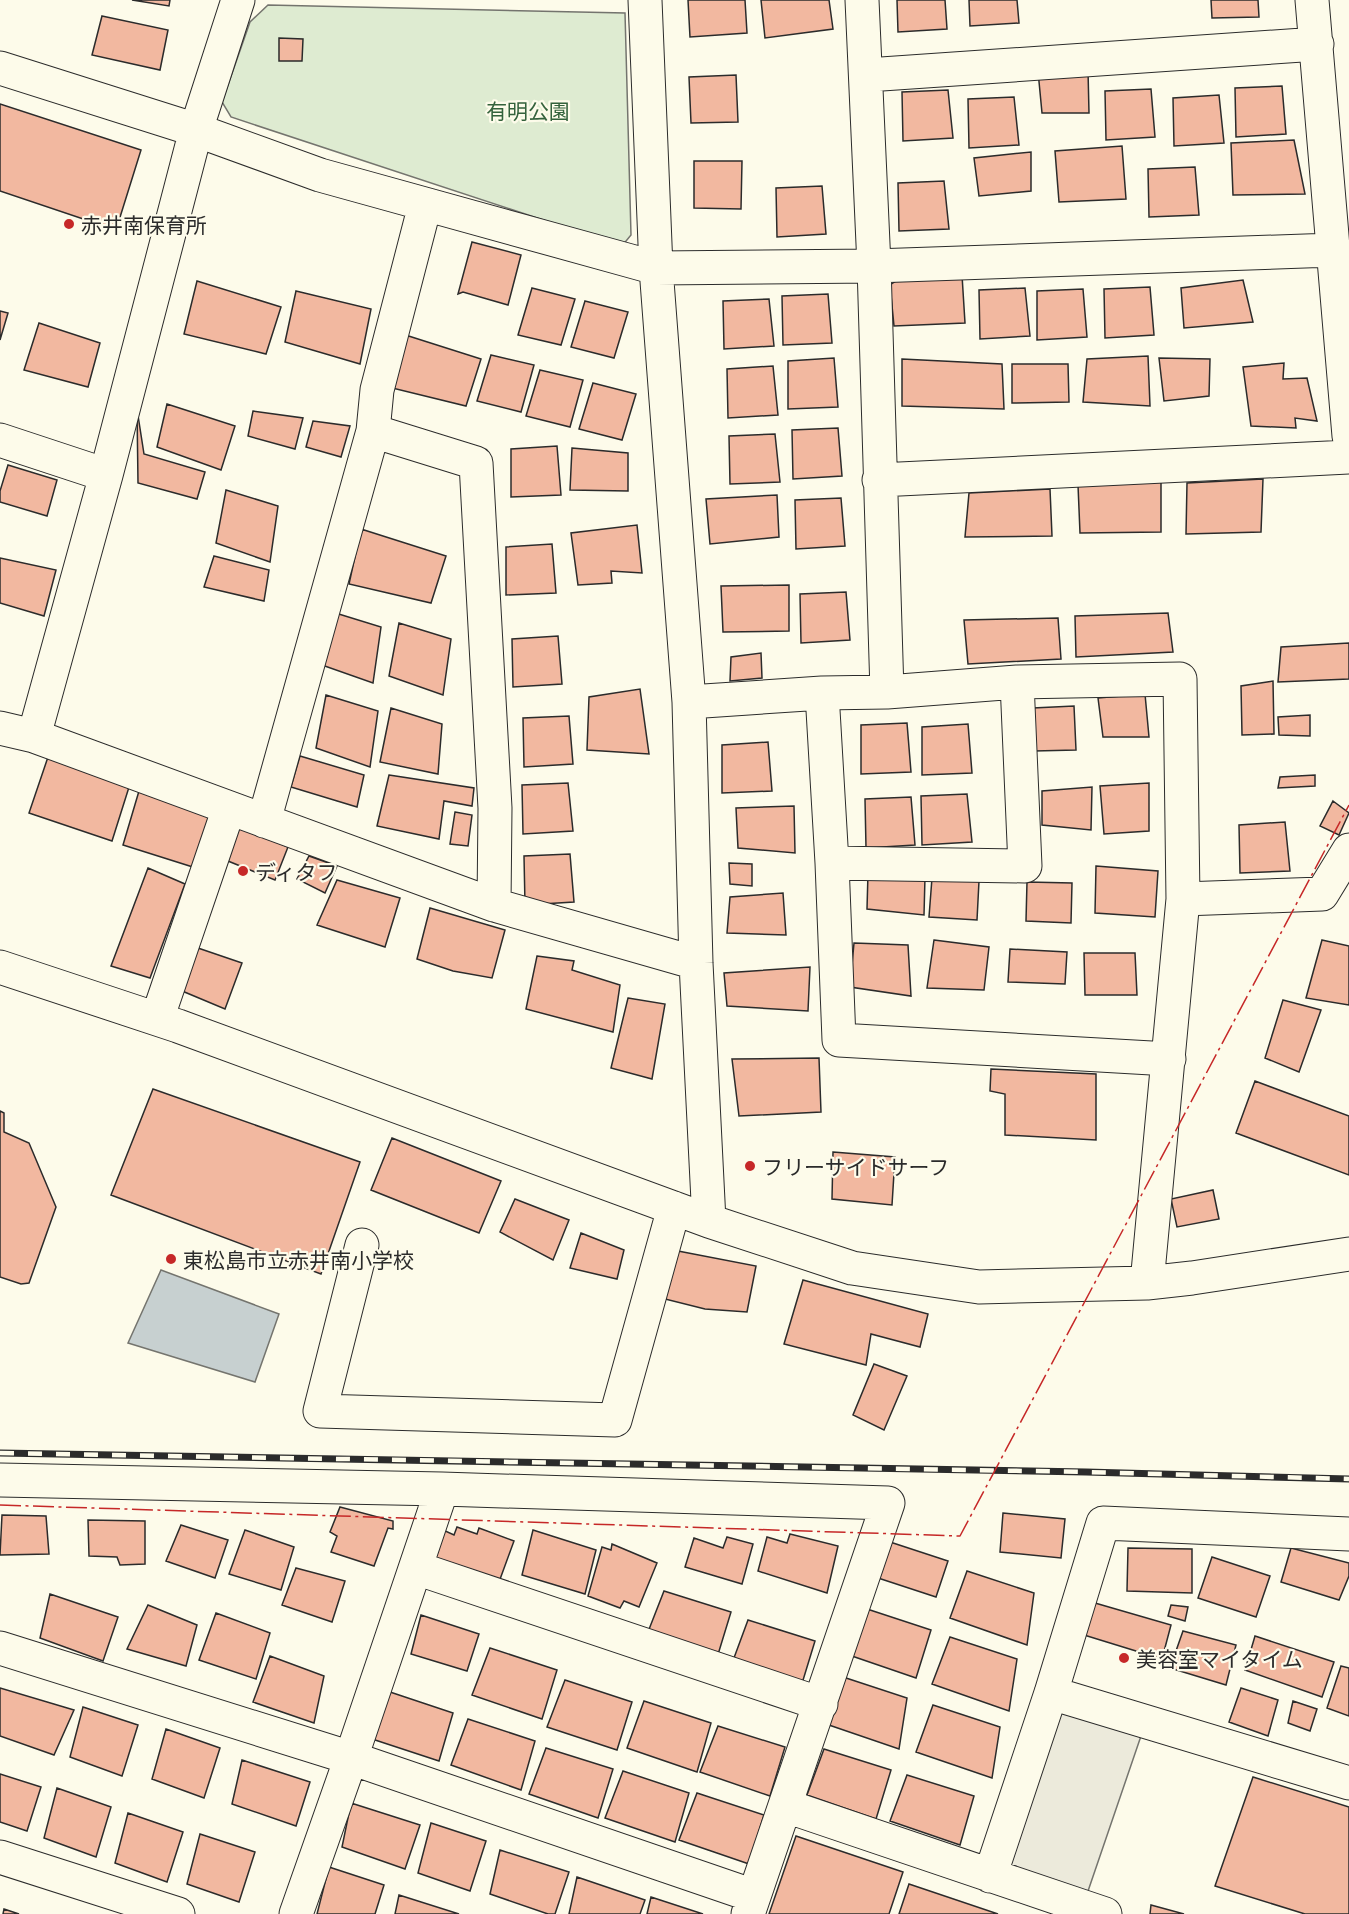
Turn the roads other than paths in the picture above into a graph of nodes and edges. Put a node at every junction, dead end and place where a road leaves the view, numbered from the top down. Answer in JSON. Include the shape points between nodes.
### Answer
{"nodes":[{"id":1,"x":238,"y":0,"type":"edge"},
{"id":2,"x":645,"y":0,"type":"edge"},
{"id":3,"x":862,"y":0,"type":"edge"},
{"id":4,"x":1312,"y":0,"type":"edge"},
{"id":5,"x":1317,"y":44,"type":"junction"},
{"id":6,"x":0,"y":68,"type":"edge"},
{"id":7,"x":867,"y":75,"type":"junction"},
{"id":8,"x":196,"y":130,"type":"junction"},
{"id":9,"x":425,"y":205,"type":"junction"},
{"id":10,"x":1333,"y":250,"type":"junction"},
{"id":11,"x":874,"y":266,"type":"junction"},
{"id":12,"x":656,"y":268,"type":"junction"},
{"id":13,"x":373,"y":431,"type":"junction"},
{"id":14,"x":1349,"y":436,"type":"edge"},
{"id":15,"x":0,"y":441,"type":"edge"},
{"id":16,"x":1349,"y":457,"type":"edge"},
{"id":17,"x":106,"y":475,"type":"junction"},
{"id":18,"x":879,"y":480,"type":"junction"},
{"id":19,"x":1017,"y":682,"type":"junction"},
{"id":20,"x":887,"y":692,"type":"junction"},
{"id":21,"x":822,"y":693,"type":"junction"},
{"id":22,"x":689,"y":702,"type":"junction"},
{"id":23,"x":0,"y":728,"type":"edge"},
{"id":24,"x":34,"y":736,"type":"junction"},
{"id":25,"x":229,"y":808,"type":"junction"},
{"id":26,"x":264,"y":821,"type":"junction"},
{"id":27,"x":1349,"y":850,"type":"edge"},
{"id":28,"x":832,"y":863,"type":"junction"},
{"id":29,"x":1183,"y":899,"type":"junction"},
{"id":30,"x":494,"y":905,"type":"junction"},
{"id":31,"x":696,"y":963,"type":"junction"},
{"id":32,"x":0,"y":967,"type":"edge"},
{"id":33,"x":157,"y":1019,"type":"junction"},
{"id":34,"x":1169,"y":1059,"type":"junction"},
{"id":35,"x":674,"y":1208,"type":"junction"},
{"id":36,"x":709,"y":1221,"type":"junction"},
{"id":37,"x":362,"y":1245,"type":"dead end"},
{"id":38,"x":1349,"y":1254,"type":"edge"},
{"id":39,"x":1147,"y":1283,"type":"junction"},
{"id":40,"x":0,"y":1480,"type":"edge"},
{"id":41,"x":442,"y":1489,"type":"junction"},
{"id":42,"x":1349,"y":1534,"type":"edge"},
{"id":43,"x":416,"y":1568,"type":"junction"},
{"id":44,"x":0,"y":1648,"type":"edge"},
{"id":45,"x":1051,"y":1693,"type":"junction"},
{"id":46,"x":821,"y":1704,"type":"junction"},
{"id":47,"x":351,"y":1758,"type":"junction"},
{"id":48,"x":1349,"y":1783,"type":"edge"},
{"id":49,"x":786,"y":1806,"type":"junction"},
{"id":50,"x":0,"y":1857,"type":"edge"},
{"id":51,"x":990,"y":1876,"type":"junction"},
{"id":52,"x":751,"y":1905,"type":"edge"},
{"id":53,"x":178,"y":1914,"type":"edge"},
{"id":54,"x":296,"y":1914,"type":"edge"},
{"id":55,"x":1105,"y":1914,"type":"edge"}],
"edges":[{"from":1,"to":8,"type":"street"},
{"from":2,"to":12,"type":"street"},
{"from":3,"to":7,"type":"street"},
{"from":4,"to":5,"type":"street"},
{"from":5,"to":7,"type":"street"},
{"from":5,"to":10,"type":"street"},
{"from":6,"to":8,"type":"street"},
{"from":7,"to":11,"type":"street"},
{"from":8,"to":9,"type":"street","via":[[320,175]]},
{"from":8,"to":17,"type":"street"},
{"from":9,"to":12,"type":"street"},
{"from":9,"to":13,"type":"street","via":[[377,390]]},
{"from":10,"to":11,"type":"street"},
{"from":10,"to":14,"type":"street"},
{"from":11,"to":12,"type":"street"},
{"from":11,"to":18,"type":"street"},
{"from":12,"to":22,"type":"street"},
{"from":13,"to":26,"type":"street"},
{"from":13,"to":30,"type":"street","via":[[476,463],[495,808]]},
{"from":15,"to":17,"type":"street"},
{"from":16,"to":18,"type":"street"},
{"from":17,"to":24,"type":"street"},
{"from":18,"to":20,"type":"street"},
{"from":19,"to":20,"type":"street"},
{"from":19,"to":28,"type":"street","via":[[1025,866]]},
{"from":19,"to":29,"type":"street","via":[[1180,679]]},
{"from":20,"to":21,"type":"street"},
{"from":21,"to":22,"type":"street"},
{"from":21,"to":28,"type":"street"},
{"from":22,"to":31,"type":"street"},
{"from":23,"to":24,"type":"street"},
{"from":24,"to":25,"type":"street"},
{"from":25,"to":26,"type":"street"},
{"from":25,"to":33,"type":"street"},
{"from":26,"to":30,"type":"street"},
{"from":27,"to":29,"type":"street","via":[[1322,894]]},
{"from":28,"to":34,"type":"street","via":[[839,1040]]},
{"from":29,"to":34,"type":"street"},
{"from":30,"to":31,"type":"street"},
{"from":31,"to":36,"type":"street"},
{"from":32,"to":33,"type":"street"},
{"from":33,"to":35,"type":"street"},
{"from":34,"to":39,"type":"street"},
{"from":35,"to":36,"type":"street"},
{"from":35,"to":37,"type":"street","via":[[615,1420],[320,1411]]},
{"from":36,"to":39,"type":"street","via":[[852,1268],[979,1287]]},
{"from":38,"to":39,"type":"street"},
{"from":40,"to":41,"type":"street"},
{"from":41,"to":43,"type":"street"},
{"from":41,"to":46,"type":"street","via":[[888,1503]]},
{"from":42,"to":45,"type":"street","via":[[1103,1523]]},
{"from":43,"to":46,"type":"street"},
{"from":43,"to":47,"type":"street"},
{"from":44,"to":47,"type":"street"},
{"from":45,"to":48,"type":"street"},
{"from":45,"to":51,"type":"street"},
{"from":46,"to":49,"type":"street"},
{"from":47,"to":52,"type":"street"},
{"from":47,"to":54,"type":"street"},
{"from":49,"to":51,"type":"street"},
{"from":49,"to":52,"type":"street"},
{"from":50,"to":53,"type":"street"},
{"from":51,"to":55,"type":"street"}]}
